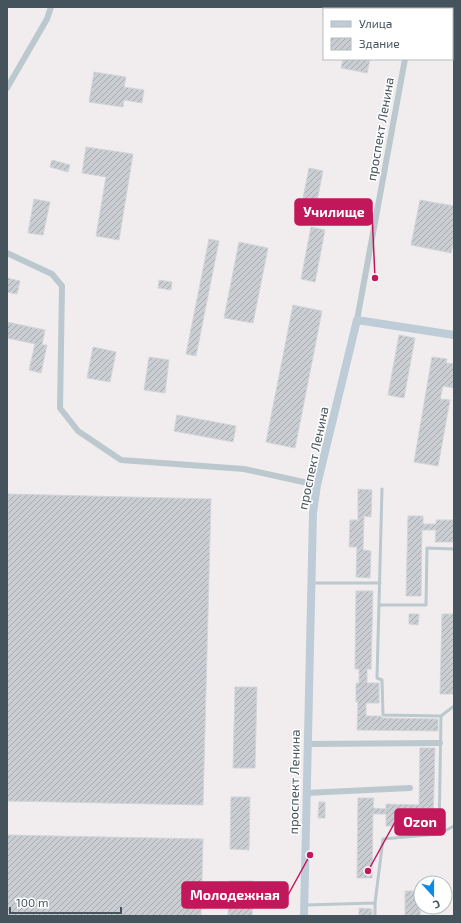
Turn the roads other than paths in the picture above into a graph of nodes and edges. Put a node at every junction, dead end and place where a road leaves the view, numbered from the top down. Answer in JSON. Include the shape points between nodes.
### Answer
{"nodes":[{"id":1,"x":51,"y":7,"type":"edge"},
{"id":2,"x":405,"y":60,"type":"edge"},
{"id":3,"x":7,"y":88,"type":"edge"},
{"id":4,"x":7,"y":253,"type":"edge"},
{"id":5,"x":357,"y":320,"type":"junction"},
{"id":6,"x":454,"y":335,"type":"edge"},
{"id":7,"x":317,"y":485,"type":"junction"},
{"id":8,"x":382,"y":489,"type":"dead end"},
{"id":9,"x":454,"y":549,"type":"edge"},
{"id":10,"x":311,"y":583,"type":"junction"},
{"id":11,"x":380,"y":583,"type":"junction"},
{"id":12,"x":379,"y":605,"type":"junction"},
{"id":13,"x":454,"y":706,"type":"edge"},
{"id":14,"x":441,"y":716,"type":"junction"},
{"id":15,"x":440,"y":743,"type":"junction"},
{"id":16,"x":307,"y":744,"type":"junction"},
{"id":17,"x":410,"y":788,"type":"dead end"},
{"id":18,"x":306,"y":793,"type":"junction"},
{"id":19,"x":454,"y":826,"type":"edge"},
{"id":20,"x":439,"y":834,"type":"junction"},
{"id":21,"x":375,"y":903,"type":"junction"},
{"id":22,"x":304,"y":906,"type":"junction"},
{"id":23,"x":304,"y":916,"type":"edge"},
{"id":24,"x":375,"y":916,"type":"edge"}],
"edges":[{"from":1,"to":3,"type":"street","via":[[47,19]]},
{"from":2,"to":5,"type":"street","name":"проспект Ленина"},
{"from":4,"to":7,"type":"street","via":[[52,274],[62,286],[60,408],[78,431],[121,460],[244,469]]},
{"from":5,"to":6,"type":"street"},
{"from":5,"to":7,"type":"street","name":"проспект Ленина"},
{"from":7,"to":10,"type":"street","name":"проспект Ленина","via":[[313,513]]},
{"from":8,"to":11,"type":"lane"},
{"from":9,"to":12,"type":"lane","via":[[427,548],[426,605]]},
{"from":10,"to":11,"type":"lane"},
{"from":10,"to":16,"type":"street","name":"проспект Ленина"},
{"from":11,"to":12,"type":"lane"},
{"from":12,"to":14,"type":"lane","via":[[377,678],[382,680],[383,715]]},
{"from":13,"to":14,"type":"lane"},
{"from":14,"to":15,"type":"lane"},
{"from":15,"to":16,"type":"street"},
{"from":15,"to":20,"type":"lane"},
{"from":16,"to":18,"type":"street","name":"проспект Ленина"},
{"from":17,"to":18,"type":"street"},
{"from":18,"to":22,"type":"street","name":"проспект Ленина"},
{"from":19,"to":20,"type":"lane"},
{"from":20,"to":21,"type":"lane","via":[[383,839]]},
{"from":21,"to":22,"type":"lane"},
{"from":21,"to":24,"type":"lane"},
{"from":22,"to":23,"type":"street","name":"проспект Ленина"}]}
